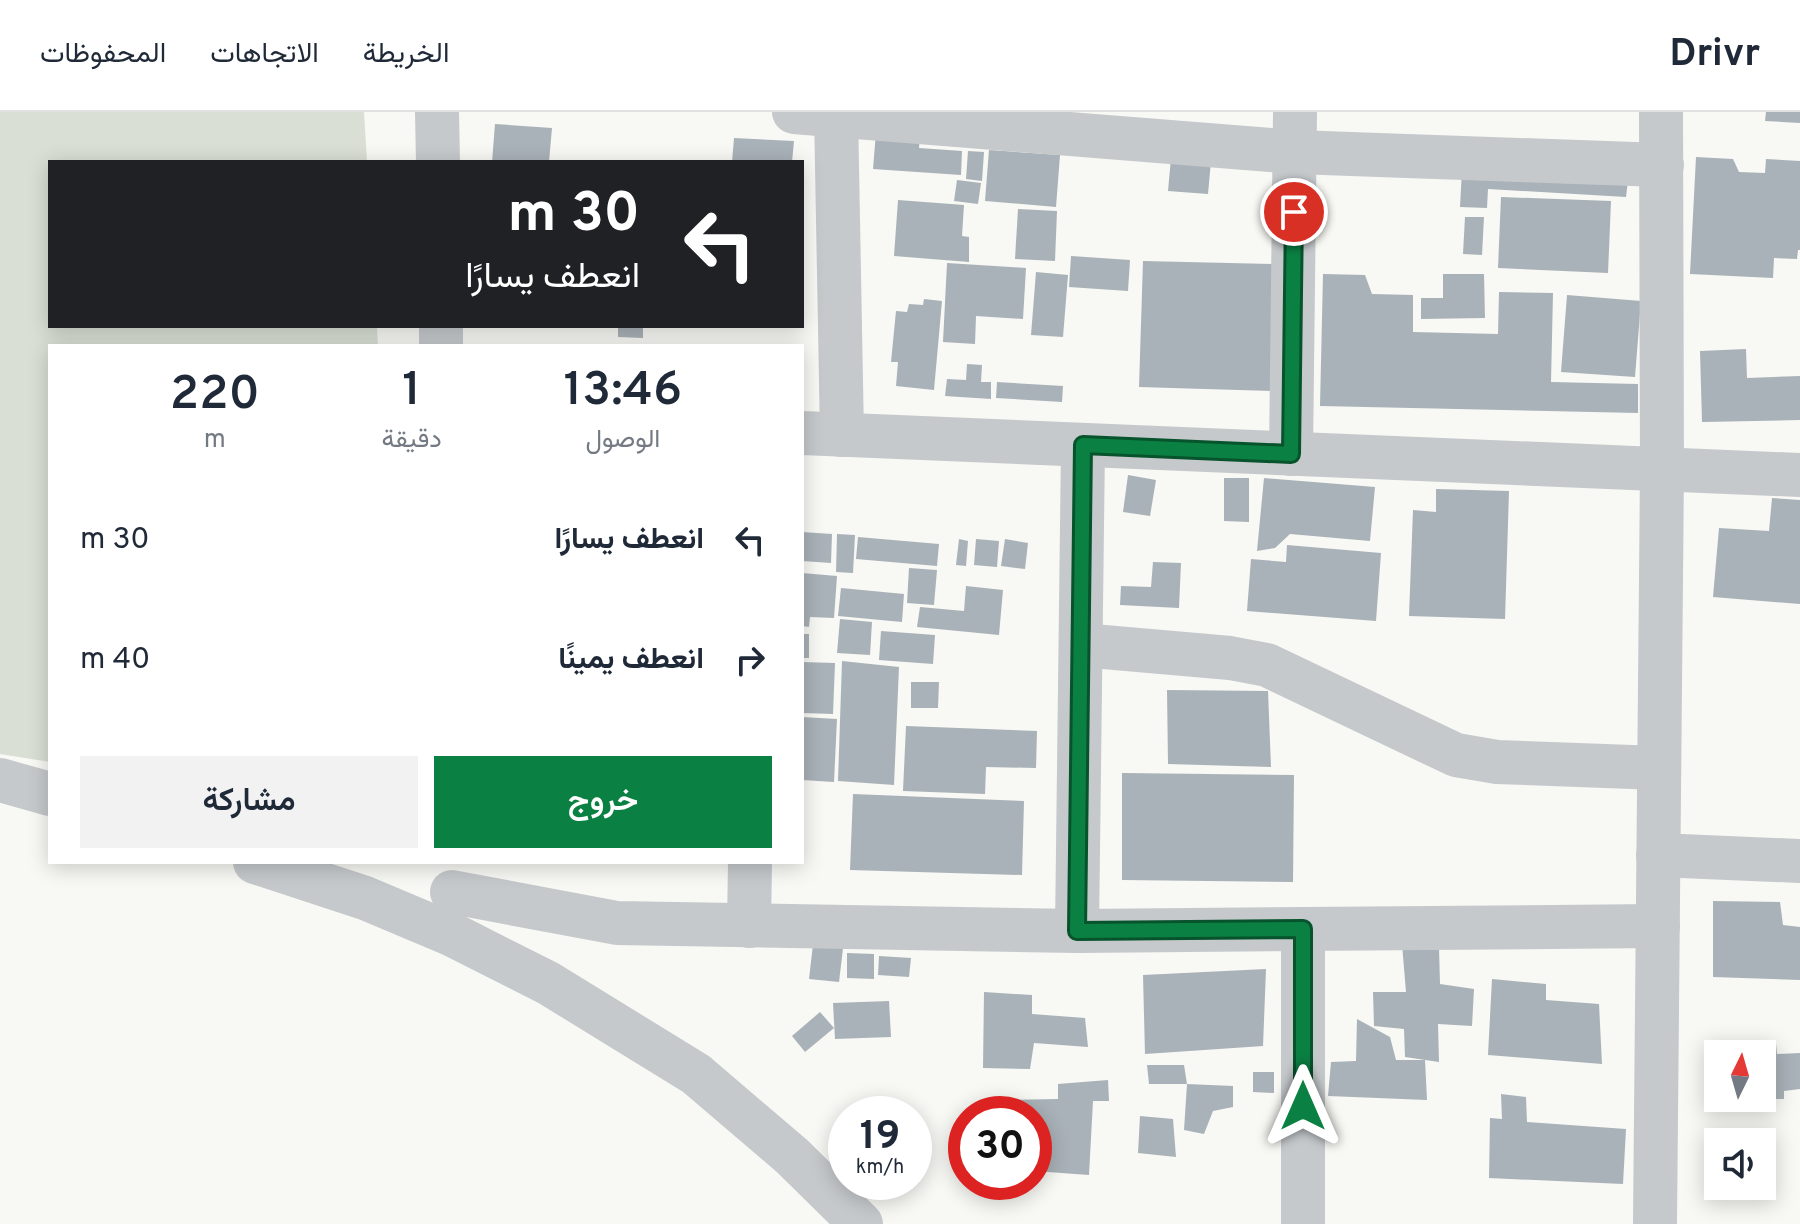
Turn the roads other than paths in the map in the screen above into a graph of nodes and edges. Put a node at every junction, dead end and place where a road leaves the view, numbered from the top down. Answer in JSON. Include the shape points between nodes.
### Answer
{"nodes":[{"id":1,"x":437,"y":112,"type":"edge"},
{"id":2,"x":1661,"y":112,"type":"edge"},
{"id":3,"x":822,"y":113,"type":"edge"},
{"id":4,"x":1295,"y":132,"type":"edge"},
{"id":5,"x":438,"y":160,"type":"edge"},
{"id":6,"x":1662,"y":165,"type":"junction"},
{"id":7,"x":822,"y":434,"type":"edge"},
{"id":8,"x":1083,"y":445,"type":"junction"},
{"id":9,"x":1291,"y":454,"type":"junction"},
{"id":10,"x":1662,"y":469,"type":"junction"},
{"id":11,"x":1800,"y":475,"type":"edge"},
{"id":12,"x":1081,"y":645,"type":"junction"},
{"id":13,"x":1659,"y":768,"type":"junction"},
{"id":14,"x":0,"y":780,"type":"edge"},
{"id":15,"x":48,"y":793,"type":"edge"},
{"id":16,"x":1658,"y":855,"type":"junction"},
{"id":17,"x":1800,"y":861,"type":"edge"},
{"id":18,"x":261,"y":864,"type":"edge"},
{"id":19,"x":750,"y":864,"type":"edge"},
{"id":20,"x":452,"y":877,"type":"edge"},
{"id":21,"x":749,"y":926,"type":"junction"},
{"id":22,"x":1658,"y":926,"type":"junction"},
{"id":23,"x":1303,"y":929,"type":"junction"},
{"id":24,"x":1077,"y":931,"type":"junction"},
{"id":25,"x":453,"y":935,"type":"junction"},
{"id":26,"x":861,"y":1224,"type":"edge"},
{"id":27,"x":1303,"y":1224,"type":"edge"},
{"id":28,"x":1655,"y":1224,"type":"edge"}],
"edges":[{"from":1,"to":5,"type":"street"},
{"from":2,"to":6,"type":"street"},
{"from":3,"to":4,"type":"street"},
{"from":3,"to":7,"type":"street"},
{"from":4,"to":6,"type":"street"},
{"from":4,"to":9,"type":"street"},
{"from":6,"to":10,"type":"street"},
{"from":7,"to":8,"type":"street"},
{"from":8,"to":9,"type":"street"},
{"from":8,"to":12,"type":"street"},
{"from":9,"to":10,"type":"street"},
{"from":10,"to":11,"type":"street"},
{"from":10,"to":13,"type":"street"},
{"from":12,"to":13,"type":"street","via":[[1267,665],[1456,755],[1497,762]]},
{"from":12,"to":24,"type":"street"},
{"from":13,"to":16,"type":"street"},
{"from":14,"to":15,"type":"street"},
{"from":16,"to":17,"type":"street"},
{"from":16,"to":22,"type":"street"},
{"from":18,"to":25,"type":"street","via":[[365,898]]},
{"from":19,"to":21,"type":"street"},
{"from":20,"to":21,"type":"street","via":[[617,923]]},
{"from":20,"to":25,"type":"street"},
{"from":21,"to":24,"type":"street"},
{"from":22,"to":23,"type":"street"},
{"from":22,"to":28,"type":"street"},
{"from":23,"to":24,"type":"street"},
{"from":23,"to":27,"type":"street"},
{"from":25,"to":26,"type":"street","via":[[548,983],[696,1074]]}]}
